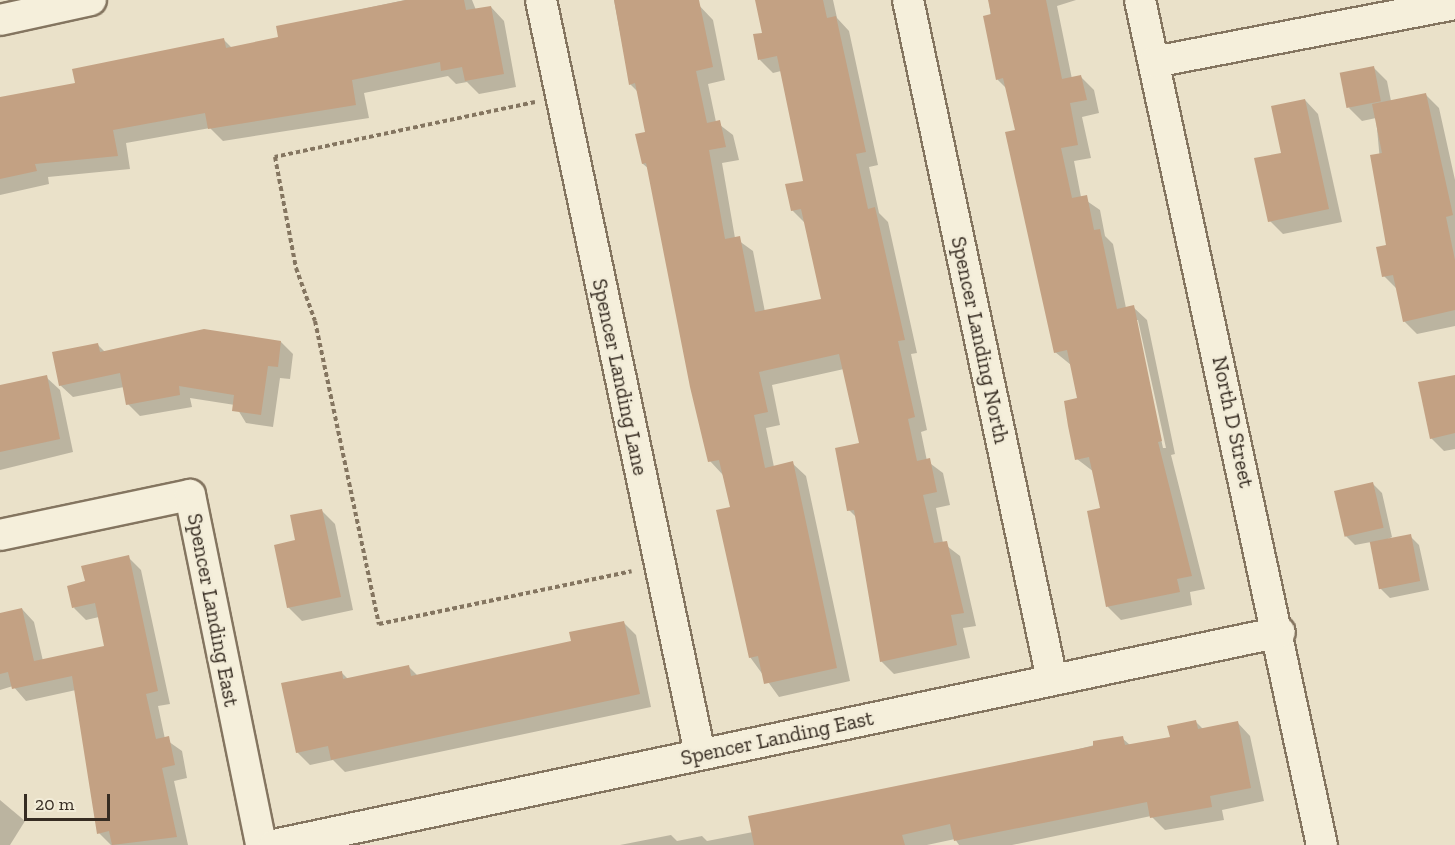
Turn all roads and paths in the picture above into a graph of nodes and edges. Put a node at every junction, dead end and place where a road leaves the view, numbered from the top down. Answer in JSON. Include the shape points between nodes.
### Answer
{"nodes":[{"id":1,"x":92,"y":0,"type":"edge"},
{"id":2,"x":541,"y":0,"type":"edge"},
{"id":3,"x":908,"y":0,"type":"edge"},
{"id":4,"x":1140,"y":0,"type":"edge"},
{"id":5,"x":1455,"y":4,"type":"edge"},
{"id":6,"x":0,"y":20,"type":"edge"},
{"id":7,"x":1154,"y":62,"type":"junction"},
{"id":8,"x":561,"y":96,"type":"junction"},
{"id":9,"x":0,"y":535,"type":"edge"},
{"id":10,"x":660,"y":565,"type":"junction"},
{"id":11,"x":1280,"y":632,"type":"junction"},
{"id":12,"x":1052,"y":680,"type":"junction"},
{"id":13,"x":700,"y":754,"type":"junction"},
{"id":14,"x":261,"y":845,"type":"edge"},
{"id":15,"x":274,"y":845,"type":"edge"},
{"id":16,"x":1322,"y":845,"type":"edge"}],
"edges":[{"from":1,"to":6,"type":"street"},
{"from":2,"to":8,"type":"street","name":"Spencer Landing Lane"},
{"from":3,"to":12,"type":"street","name":"Spencer Landing North"},
{"from":4,"to":7,"type":"street","name":"North D Street"},
{"from":5,"to":7,"type":"street"},
{"from":7,"to":11,"type":"street","name":"North D Street"},
{"from":8,"to":10,"type":"street","name":"Spencer Landing Lane"},
{"from":8,"to":10,"type":"path","via":[[276,161],[296,268],[315,321],[380,624]]},
{"from":9,"to":14,"type":"street","name":"Spencer Landing East","via":[[190,495]]},
{"from":10,"to":13,"type":"street","name":"Spencer Landing Lane"},
{"from":11,"to":12,"type":"street","name":"Spencer Landing East"},
{"from":11,"to":16,"type":"street","name":"North D Street"},
{"from":12,"to":13,"type":"street","name":"Spencer Landing East"},
{"from":13,"to":15,"type":"street","name":"Spencer Landing East"}]}
